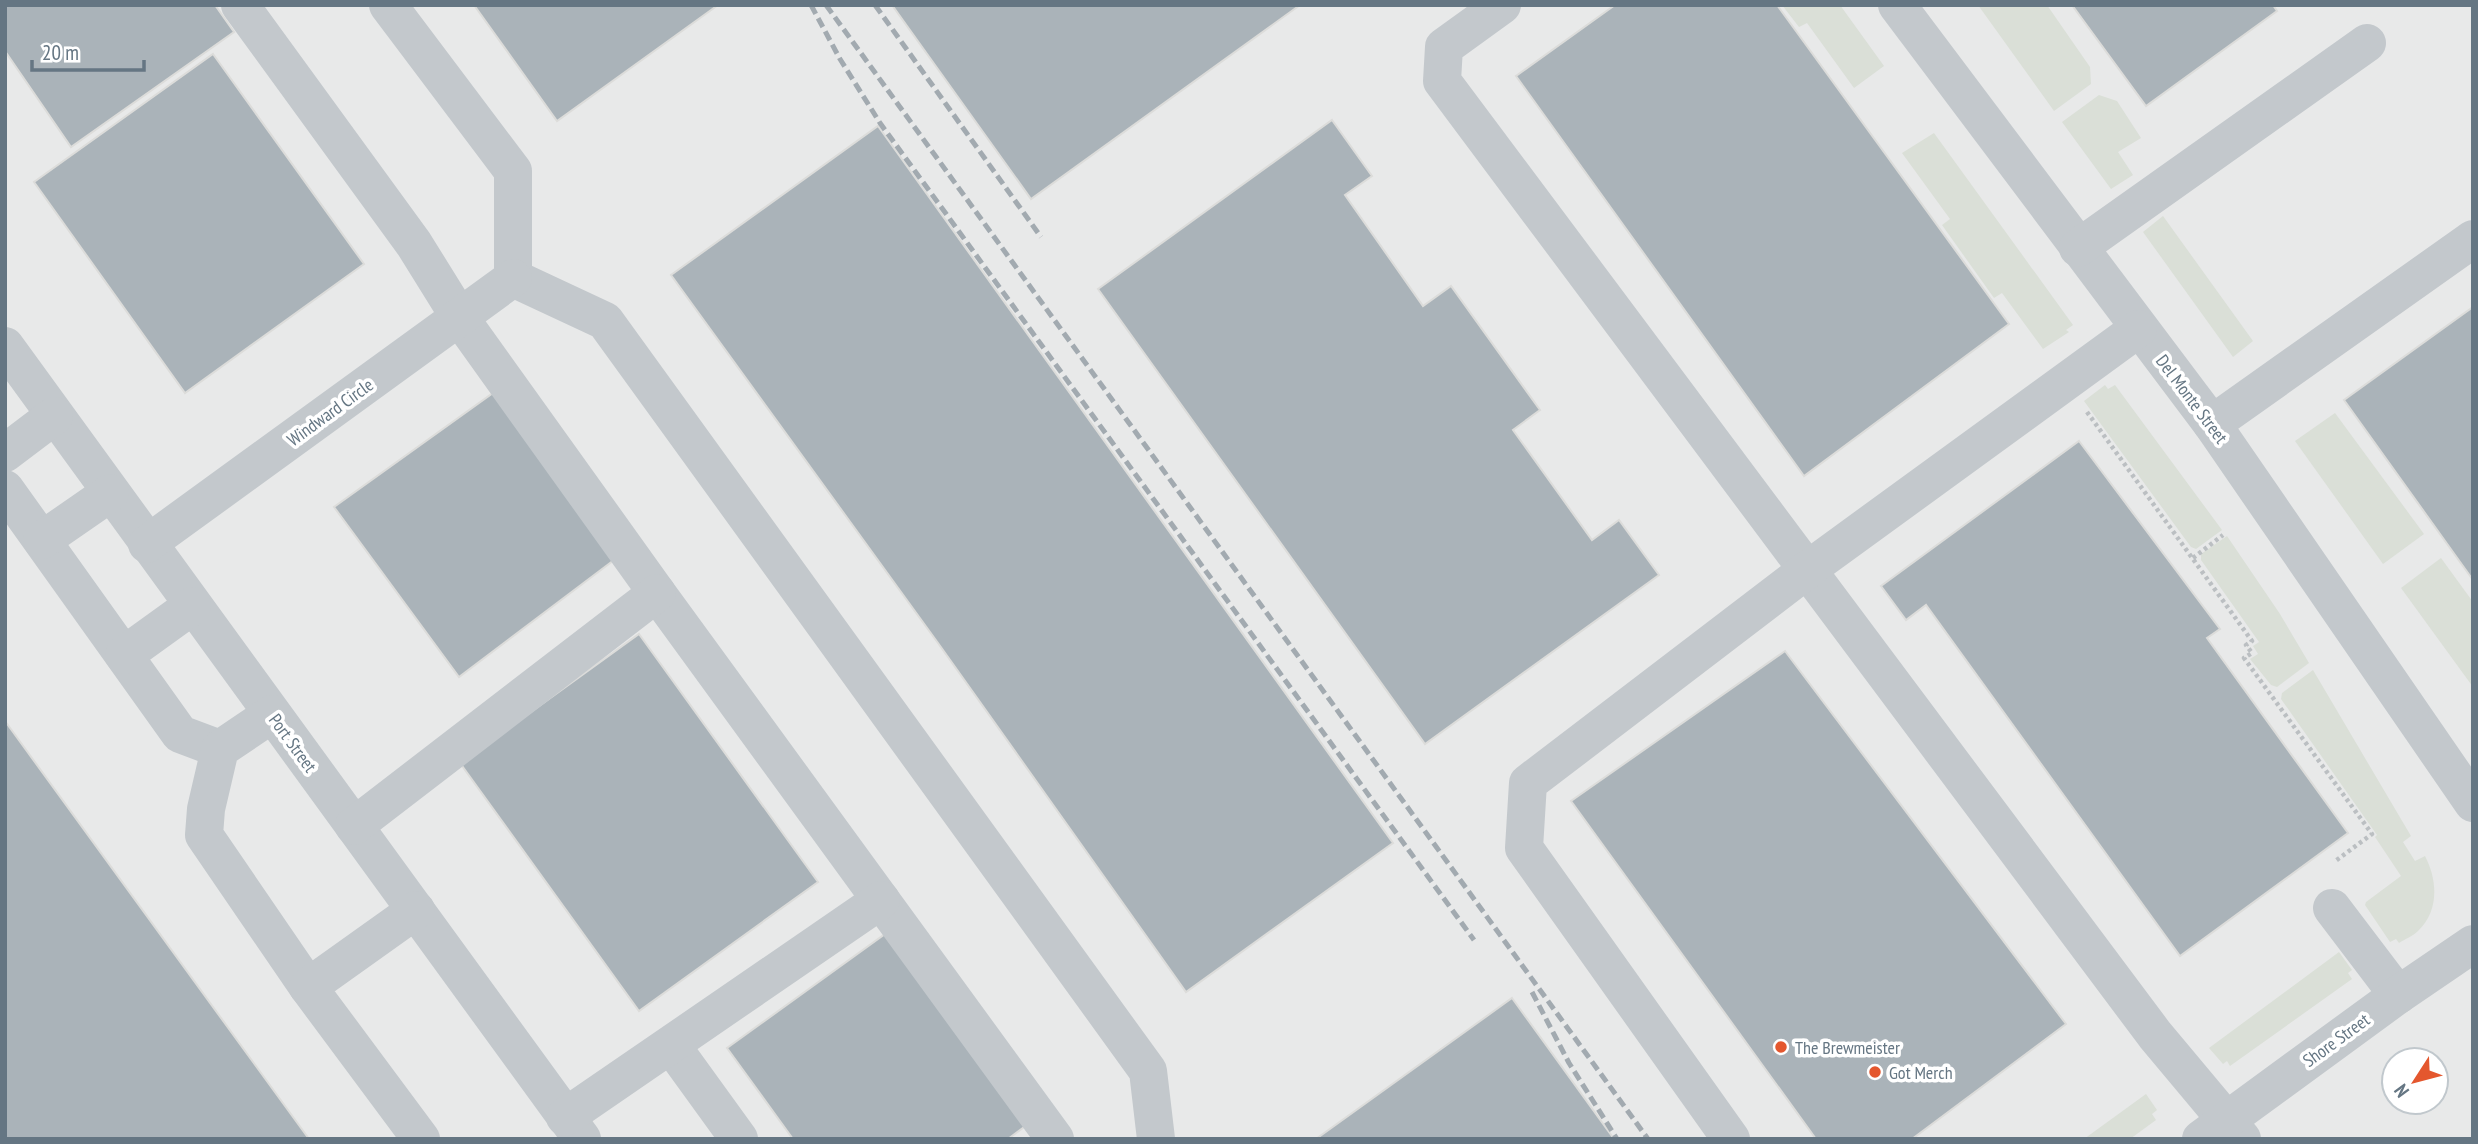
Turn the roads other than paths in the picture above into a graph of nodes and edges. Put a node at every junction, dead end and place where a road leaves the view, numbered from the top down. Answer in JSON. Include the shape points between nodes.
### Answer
{"nodes":[{"id":1,"x":240,"y":5,"type":"edge"},
{"id":2,"x":388,"y":5,"type":"edge"},
{"id":3,"x":1502,"y":5,"type":"edge"},
{"id":4,"x":1897,"y":5,"type":"edge"},
{"id":5,"x":2367,"y":43,"type":"dead end"},
{"id":6,"x":2473,"y":239,"type":"edge"},
{"id":7,"x":2078,"y":248,"type":"junction"},
{"id":8,"x":513,"y":278,"type":"junction"},
{"id":9,"x":460,"y":318,"type":"junction"},
{"id":10,"x":2138,"y":328,"type":"junction"},
{"id":11,"x":5,"y":346,"type":"edge"},
{"id":12,"x":54,"y":416,"type":"junction"},
{"id":13,"x":2212,"y":424,"type":"junction"},
{"id":14,"x":5,"y":453,"type":"edge"},
{"id":15,"x":5,"y":489,"type":"edge"},
{"id":16,"x":110,"y":493,"type":"junction"},
{"id":17,"x":42,"y":540,"type":"junction"},
{"id":18,"x":148,"y":544,"type":"junction"},
{"id":19,"x":1807,"y":570,"type":"junction"},
{"id":20,"x":657,"y":593,"type":"junction"},
{"id":21,"x":192,"y":606,"type":"junction"},
{"id":22,"x":124,"y":655,"type":"junction"},
{"id":23,"x":272,"y":714,"type":"junction"},
{"id":24,"x":220,"y":749,"type":"junction"},
{"id":25,"x":2473,"y":803,"type":"edge"},
{"id":26,"x":354,"y":826,"type":"junction"},
{"id":27,"x":881,"y":900,"type":"junction"},
{"id":28,"x":2332,"y":908,"type":"dead end"},
{"id":29,"x":416,"y":910,"type":"junction"},
{"id":30,"x":2473,"y":944,"type":"edge"},
{"id":31,"x":308,"y":987,"type":"junction"},
{"id":32,"x":2398,"y":995,"type":"junction"},
{"id":33,"x":671,"y":1045,"type":"junction"},
{"id":34,"x":573,"y":1128,"type":"edge"},
{"id":35,"x":2223,"y":1132,"type":"edge"},
{"id":36,"x":421,"y":1139,"type":"edge"},
{"id":37,"x":739,"y":1139,"type":"edge"},
{"id":38,"x":1055,"y":1139,"type":"edge"},
{"id":39,"x":1156,"y":1139,"type":"edge"},
{"id":40,"x":1731,"y":1139,"type":"edge"}],
"edges":[{"from":1,"to":9,"type":"street","via":[[414,244]]},
{"from":2,"to":8,"type":"street","via":[[513,171]]},
{"from":3,"to":19,"type":"street","via":[[1444,47],[1442,81]]},
{"from":4,"to":7,"type":"street","name":"Del Monte Street"},
{"from":5,"to":7,"type":"street"},
{"from":6,"to":13,"type":"street"},
{"from":7,"to":10,"type":"street","name":"Del Monte Street"},
{"from":8,"to":9,"type":"street","name":"Windward Circle"},
{"from":8,"to":39,"type":"street","via":[[605,321],[1148,1071]]},
{"from":9,"to":18,"type":"street","name":"Windward Circle"},
{"from":9,"to":20,"type":"street"},
{"from":10,"to":13,"type":"street","name":"Del Monte Street"},
{"from":10,"to":19,"type":"street"},
{"from":11,"to":12,"type":"street","name":"Port Street"},
{"from":12,"to":14,"type":"street"},
{"from":12,"to":16,"type":"street","name":"Port Street"},
{"from":13,"to":25,"type":"street","name":"Del Monte Street"},
{"from":15,"to":17,"type":"street"},
{"from":16,"to":17,"type":"street"},
{"from":16,"to":18,"type":"street","name":"Port Street"},
{"from":17,"to":22,"type":"street"},
{"from":18,"to":21,"type":"street","name":"Port Street"},
{"from":19,"to":35,"type":"street"},
{"from":19,"to":40,"type":"street","via":[[1528,783],[1524,848]]},
{"from":20,"to":26,"type":"street"},
{"from":20,"to":27,"type":"street"},
{"from":21,"to":22,"type":"street"},
{"from":21,"to":23,"type":"street","name":"Port Street"},
{"from":22,"to":24,"type":"street","via":[[180,734]]},
{"from":23,"to":24,"type":"street"},
{"from":23,"to":26,"type":"street","name":"Port Street"},
{"from":24,"to":31,"type":"street","via":[[204,835]]},
{"from":26,"to":29,"type":"street","name":"Port Street"},
{"from":27,"to":33,"type":"street"},
{"from":27,"to":38,"type":"street"},
{"from":28,"to":32,"type":"street"},
{"from":29,"to":31,"type":"street"},
{"from":29,"to":34,"type":"street","name":"Port Street"},
{"from":30,"to":32,"type":"street","name":"Shore Street"},
{"from":31,"to":36,"type":"street"},
{"from":32,"to":35,"type":"street","name":"Shore Street"},
{"from":33,"to":34,"type":"street"},
{"from":33,"to":37,"type":"street"}]}
